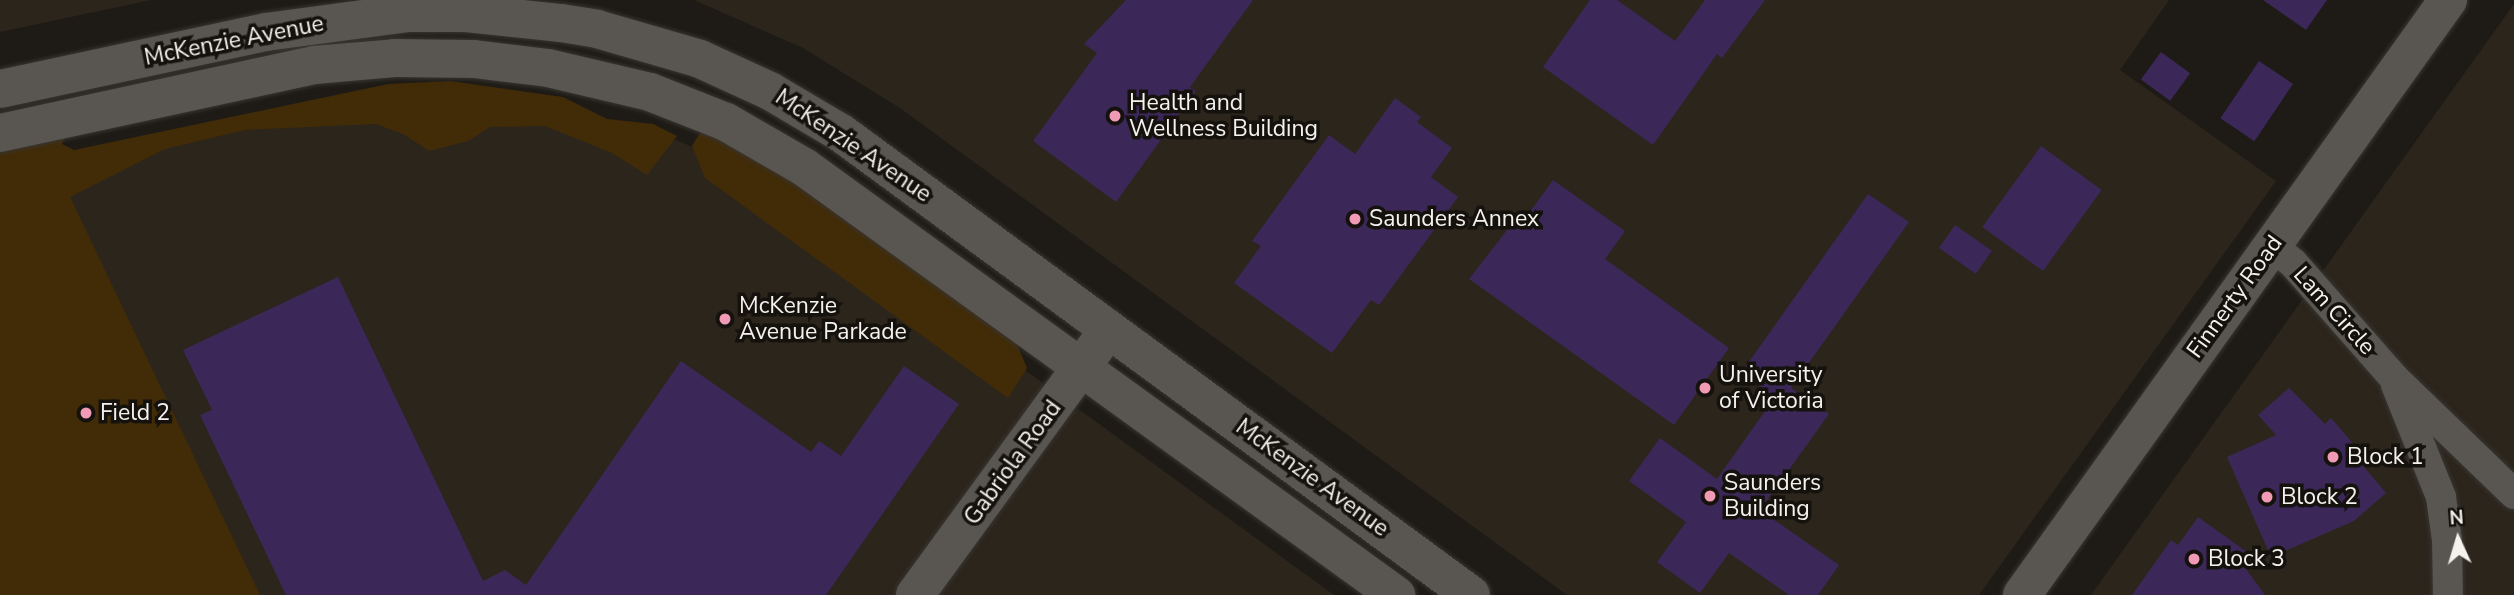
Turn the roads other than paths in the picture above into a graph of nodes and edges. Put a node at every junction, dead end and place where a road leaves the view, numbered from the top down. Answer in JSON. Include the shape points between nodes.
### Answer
{"nodes":[{"id":1,"x":2448,"y":0,"type":"edge"},
{"id":2,"x":0,"y":89,"type":"edge"},
{"id":3,"x":0,"y":133,"type":"edge"},
{"id":4,"x":2272,"y":246,"type":"junction"},
{"id":5,"x":1108,"y":329,"type":"junction"},
{"id":6,"x":1083,"y":368,"type":"junction"},
{"id":7,"x":2394,"y":378,"type":"junction"},
{"id":8,"x":2514,"y":495,"type":"edge"},
{"id":9,"x":915,"y":595,"type":"edge"},
{"id":10,"x":1396,"y":595,"type":"edge"},
{"id":11,"x":1471,"y":595,"type":"edge"},
{"id":12,"x":2022,"y":595,"type":"edge"},
{"id":13,"x":2448,"y":595,"type":"edge"}],
"edges":[{"from":1,"to":4,"type":"main road","name":"Finnerty Road"},
{"from":2,"to":5,"type":"main road","name":"McKenzie Avenue","via":[[364,16],[466,13],[597,29],[700,59],[805,111],[883,162]]},
{"from":3,"to":6,"type":"main road","name":"McKenzie Avenue","via":[[314,65],[447,58],[580,73],[682,104],[764,142]]},
{"from":4,"to":7,"type":"street","name":"Lam Circle","via":[[2293,263]]},
{"from":4,"to":12,"type":"main road","name":"Finnerty Road"},
{"from":5,"to":6,"type":"main road","name":"Gabriola Road"},
{"from":5,"to":11,"type":"main road","name":"McKenzie Avenue"},
{"from":6,"to":9,"type":"main road","name":"Gabriola Road"},
{"from":6,"to":10,"type":"main road","name":"McKenzie Avenue"},
{"from":7,"to":8,"type":"street","name":"Lam Circle"},
{"from":7,"to":13,"type":"street","name":"Lam Circle","via":[[2441,497]]}]}
